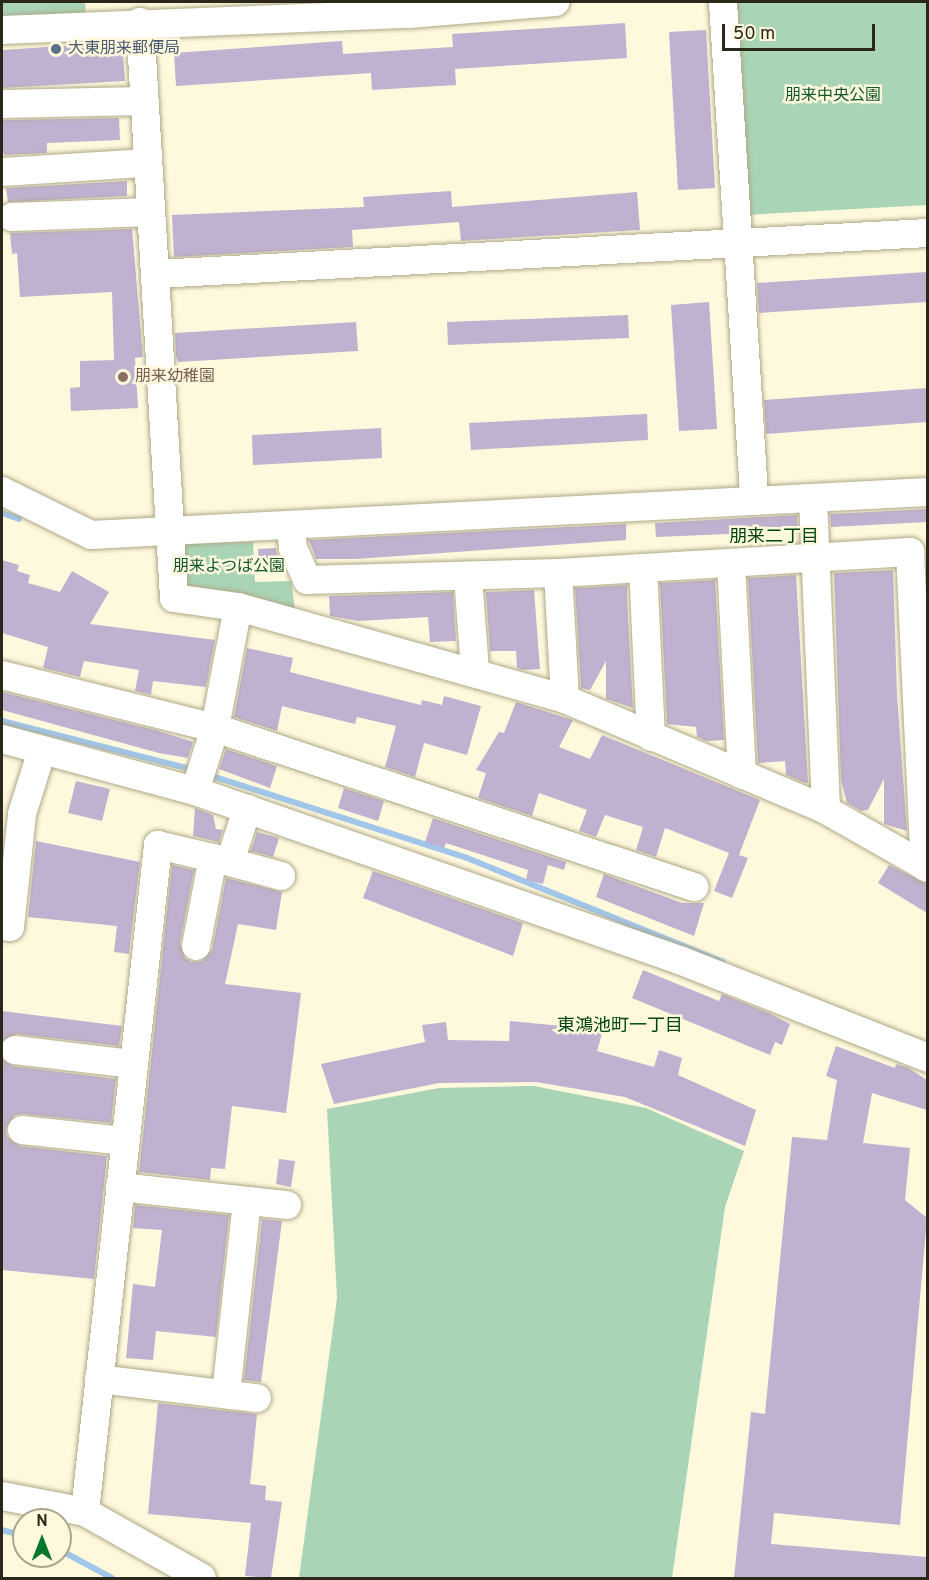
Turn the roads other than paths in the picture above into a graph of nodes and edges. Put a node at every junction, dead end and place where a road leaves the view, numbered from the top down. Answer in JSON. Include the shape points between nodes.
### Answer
{"nodes":[{"id":1,"x":555,"y":2,"type":"edge"},
{"id":2,"x":723,"y":2,"type":"edge"},
{"id":3,"x":408,"y":8,"type":"edge"},
{"id":4,"x":140,"y":22,"type":"junction"},
{"id":5,"x":2,"y":30,"type":"edge"},
{"id":6,"x":142,"y":101,"type":"junction"},
{"id":7,"x":2,"y":104,"type":"edge"},
{"id":8,"x":147,"y":163,"type":"junction"},
{"id":9,"x":2,"y":172,"type":"edge"},
{"id":10,"x":151,"y":212,"type":"junction"},
{"id":11,"x":12,"y":217,"type":"dead end"},
{"id":12,"x":927,"y":233,"type":"edge"},
{"id":13,"x":737,"y":243,"type":"junction"},
{"id":14,"x":156,"y":273,"type":"junction"},
{"id":15,"x":2,"y":491,"type":"edge"},
{"id":16,"x":927,"y":492,"type":"edge"},
{"id":17,"x":813,"y":498,"type":"junction"},
{"id":18,"x":754,"y":501,"type":"junction"},
{"id":19,"x":291,"y":526,"type":"junction"},
{"id":20,"x":172,"y":533,"type":"junction"},
{"id":21,"x":818,"y":558,"type":"junction"},
{"id":22,"x":731,"y":564,"type":"junction"},
{"id":23,"x":643,"y":568,"type":"junction"},
{"id":24,"x":558,"y":573,"type":"junction"},
{"id":25,"x":468,"y":577,"type":"junction"},
{"id":26,"x":238,"y":607,"type":"junction"},
{"id":27,"x":475,"y":670,"type":"junction"},
{"id":28,"x":2,"y":675,"type":"edge"},
{"id":29,"x":565,"y":699,"type":"junction"},
{"id":30,"x":215,"y":728,"type":"junction"},
{"id":31,"x":651,"y":737,"type":"junction"},
{"id":32,"x":2,"y":739,"type":"edge"},
{"id":33,"x":42,"y":750,"type":"junction"},
{"id":34,"x":742,"y":775,"type":"junction"},
{"id":35,"x":199,"y":779,"type":"junction"},
{"id":36,"x":246,"y":809,"type":"junction"},
{"id":37,"x":826,"y":810,"type":"junction"},
{"id":38,"x":221,"y":860,"type":"junction"},
{"id":39,"x":926,"y":867,"type":"edge"},
{"id":40,"x":281,"y":876,"type":"dead end"},
{"id":41,"x":694,"y":887,"type":"dead end"},
{"id":42,"x":2,"y":926,"type":"edge"},
{"id":43,"x":196,"y":946,"type":"dead end"},
{"id":44,"x":15,"y":1050,"type":"dead end"},
{"id":45,"x":927,"y":1058,"type":"edge"},
{"id":46,"x":133,"y":1064,"type":"junction"},
{"id":47,"x":22,"y":1130,"type":"dead end"},
{"id":48,"x":125,"y":1141,"type":"junction"},
{"id":49,"x":120,"y":1187,"type":"junction"},
{"id":50,"x":247,"y":1201,"type":"junction"},
{"id":51,"x":287,"y":1205,"type":"dead end"},
{"id":52,"x":99,"y":1379,"type":"junction"},
{"id":53,"x":226,"y":1394,"type":"junction"},
{"id":54,"x":257,"y":1398,"type":"dead end"},
{"id":55,"x":2,"y":1496,"type":"edge"},
{"id":56,"x":85,"y":1512,"type":"junction"},
{"id":57,"x":202,"y":1578,"type":"edge"}],
"edges":[{"from":1,"to":3,"type":"street"},
{"from":2,"to":13,"type":"street"},
{"from":3,"to":4,"type":"street"},
{"from":4,"to":5,"type":"street"},
{"from":4,"to":6,"type":"street"},
{"from":6,"to":7,"type":"street"},
{"from":6,"to":8,"type":"street"},
{"from":8,"to":9,"type":"street"},
{"from":8,"to":10,"type":"street"},
{"from":10,"to":11,"type":"street"},
{"from":10,"to":14,"type":"street"},
{"from":12,"to":13,"type":"street"},
{"from":13,"to":14,"type":"street"},
{"from":13,"to":18,"type":"street"},
{"from":14,"to":20,"type":"street"},
{"from":15,"to":20,"type":"street","via":[[91,534]]},
{"from":16,"to":17,"type":"street"},
{"from":17,"to":18,"type":"street"},
{"from":17,"to":21,"type":"street"},
{"from":18,"to":19,"type":"street"},
{"from":19,"to":20,"type":"street"},
{"from":19,"to":25,"type":"street","via":[[293,548],[307,580]]},
{"from":20,"to":26,"type":"street","via":[[174,598]]},
{"from":21,"to":22,"type":"street"},
{"from":21,"to":37,"type":"street"},
{"from":21,"to":39,"type":"street","via":[[910,552]]},
{"from":22,"to":23,"type":"street"},
{"from":22,"to":34,"type":"street"},
{"from":23,"to":24,"type":"street"},
{"from":23,"to":31,"type":"street"},
{"from":24,"to":25,"type":"street"},
{"from":24,"to":29,"type":"street"},
{"from":25,"to":27,"type":"street"},
{"from":26,"to":27,"type":"street"},
{"from":26,"to":30,"type":"street"},
{"from":27,"to":29,"type":"street"},
{"from":28,"to":30,"type":"street"},
{"from":29,"to":31,"type":"street"},
{"from":30,"to":35,"type":"street"},
{"from":30,"to":41,"type":"street"},
{"from":31,"to":34,"type":"street"},
{"from":32,"to":33,"type":"street"},
{"from":33,"to":35,"type":"street"},
{"from":33,"to":42,"type":"street","via":[[22,814],[10,927]]},
{"from":34,"to":37,"type":"street"},
{"from":35,"to":36,"type":"street"},
{"from":36,"to":38,"type":"street"},
{"from":36,"to":45,"type":"street","via":[[682,960]]},
{"from":37,"to":39,"type":"street"},
{"from":38,"to":40,"type":"street"},
{"from":38,"to":43,"type":"street"},
{"from":38,"to":46,"type":"street","via":[[158,845]]},
{"from":44,"to":46,"type":"street"},
{"from":46,"to":48,"type":"street"},
{"from":47,"to":48,"type":"street"},
{"from":48,"to":49,"type":"street"},
{"from":49,"to":50,"type":"street"},
{"from":49,"to":52,"type":"street"},
{"from":50,"to":51,"type":"street"},
{"from":50,"to":53,"type":"street"},
{"from":52,"to":53,"type":"street"},
{"from":52,"to":56,"type":"street"},
{"from":53,"to":54,"type":"street"},
{"from":55,"to":56,"type":"street"},
{"from":56,"to":57,"type":"street"}]}
